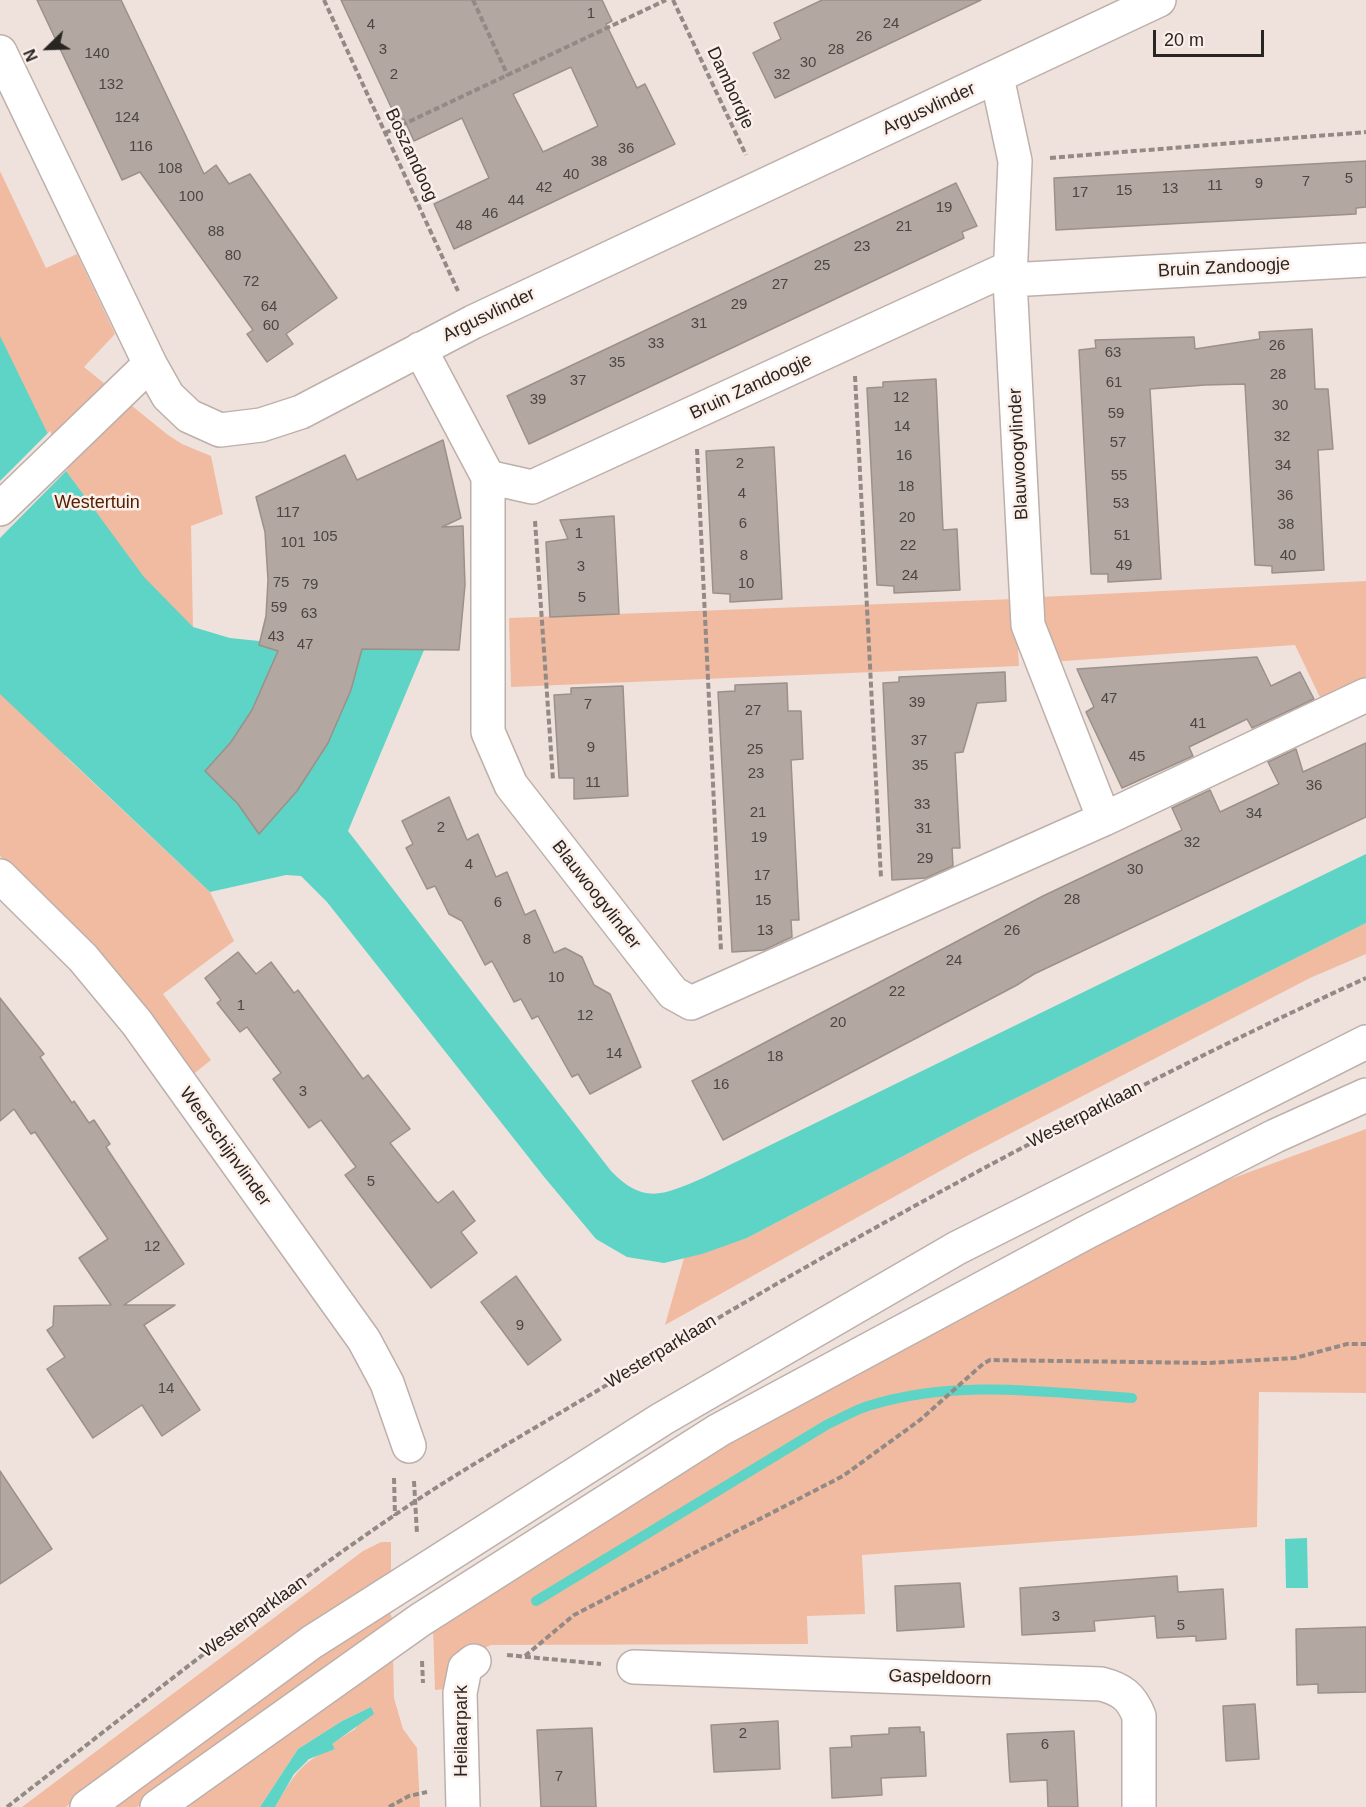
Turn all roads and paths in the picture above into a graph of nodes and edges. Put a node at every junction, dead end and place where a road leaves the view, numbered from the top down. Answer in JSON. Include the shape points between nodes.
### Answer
{"nodes":[{"id":1,"x":324,"y":0,"type":"edge"},
{"id":2,"x":473,"y":0,"type":"edge"},
{"id":3,"x":666,"y":0,"type":"edge"},
{"id":4,"x":674,"y":0,"type":"edge"},
{"id":5,"x":1159,"y":0,"type":"edge"},
{"id":6,"x":0,"y":52,"type":"edge"},
{"id":7,"x":508,"y":75,"type":"junction"},
{"id":8,"x":997,"y":77,"type":"junction"},
{"id":9,"x":1366,"y":132,"type":"edge"},
{"id":10,"x":385,"y":133,"type":"junction"},
{"id":11,"x":1015,"y":161,"type":"junction"},
{"id":12,"x":762,"y":188,"type":"junction"},
{"id":13,"x":1366,"y":260,"type":"edge"},
{"id":14,"x":1010,"y":274,"type":"junction"},
{"id":15,"x":473,"y":322,"type":"junction"},
{"id":16,"x":853,"y":340,"type":"junction"},
{"id":17,"x":420,"y":349,"type":"junction"},
{"id":18,"x":150,"y":364,"type":"junction"},
{"id":19,"x":695,"y":412,"type":"junction"},
{"id":20,"x":488,"y":477,"type":"junction"},
{"id":21,"x":532,"y":487,"type":"junction"},
{"id":22,"x":0,"y":509,"type":"edge"},
{"id":23,"x":1366,"y":695,"type":"edge"},
{"id":24,"x":554,"y":786,"type":"dead end"},
{"id":25,"x":1104,"y":819,"type":"junction"},
{"id":26,"x":0,"y":876,"type":"edge"},
{"id":27,"x":883,"y":917,"type":"junction"},
{"id":28,"x":1366,"y":978,"type":"edge"},
{"id":29,"x":723,"y":988,"type":"junction"},
{"id":30,"x":1366,"y":1042,"type":"edge"},
{"id":31,"x":1366,"y":1095,"type":"edge"},
{"id":32,"x":1366,"y":1344,"type":"edge"},
{"id":33,"x":409,"y":1446,"type":"dead end"},
{"id":34,"x":394,"y":1476,"type":"dead end"},
{"id":35,"x":394,"y":1516,"type":"junction"},
{"id":36,"x":525,"y":1656,"type":"junction"},
{"id":37,"x":474,"y":1660,"type":"joint"},
{"id":38,"x":634,"y":1668,"type":"joint"},
{"id":39,"x":7,"y":1807,"type":"edge"},
{"id":40,"x":87,"y":1807,"type":"edge"},
{"id":41,"x":157,"y":1807,"type":"edge"},
{"id":42,"x":463,"y":1807,"type":"edge"},
{"id":43,"x":1139,"y":1807,"type":"edge"}],
"edges":[{"from":1,"to":10,"type":"path","name":"Boszandoog"},
{"from":2,"to":7,"type":"path"},
{"from":3,"to":7,"type":"path"},
{"from":4,"to":12,"type":"path","name":"Dambordje"},
{"from":5,"to":8,"type":"street","name":"Argusvlinder"},
{"from":6,"to":18,"type":"street","name":"Argusvlinder"},
{"from":7,"to":10,"type":"path"},
{"from":8,"to":11,"type":"street","name":"Blauwoogvlinder"},
{"from":8,"to":12,"type":"street","name":"Argusvlinder"},
{"from":9,"to":11,"type":"path"},
{"from":10,"to":15,"type":"path","name":"Boszandoog"},
{"from":11,"to":14,"type":"street","name":"Blauwoogvlinder"},
{"from":12,"to":15,"type":"street","name":"Argusvlinder"},
{"from":13,"to":14,"type":"street","name":"Bruin Zandoogje"},
{"from":14,"to":16,"type":"street","name":"Bruin Zandoogje"},
{"from":14,"to":25,"type":"street","name":"Blauwoogvlinder","via":[[1028,625]]},
{"from":15,"to":17,"type":"street","name":"Argusvlinder"},
{"from":16,"to":19,"type":"street","name":"Bruin Zandoogje"},
{"from":16,"to":27,"type":"path"},
{"from":17,"to":18,"type":"street","name":"Argusvlinder","via":[[301,411],[261,425],[220,430],[189,416],[168,396]]},
{"from":17,"to":20,"type":"street","name":"Blauwoogvlinder"},
{"from":18,"to":22,"type":"street"},
{"from":19,"to":21,"type":"street","name":"Bruin Zandoogje"},
{"from":19,"to":29,"type":"path"},
{"from":20,"to":21,"type":"street"},
{"from":20,"to":29,"type":"street","name":"Blauwoogvlinder","via":[[488,732],[511,785],[673,993],[691,1003]]},
{"from":21,"to":24,"type":"path"},
{"from":23,"to":25,"type":"street","name":"Blauwoogvlinder"},
{"from":25,"to":27,"type":"street","name":"Blauwoogvlinder"},
{"from":26,"to":33,"type":"street","name":"Weerschijnvlinder","via":[[83,958],[144,1032],[364,1340],[387,1383]]},
{"from":27,"to":29,"type":"street","name":"Blauwoogvlinder"},
{"from":28,"to":35,"type":"path","name":"Westerparklaan","via":[[1128,1092],[961,1179],[678,1341]]},
{"from":30,"to":40,"type":"street","via":[[957,1248],[662,1419],[312,1642]]},
{"from":31,"to":41,"type":"street","via":[[1275,1136],[1086,1232],[719,1430],[420,1620]]},
{"from":32,"to":36,"type":"path","via":[[1347,1344],[1295,1358],[1208,1363],[990,1360],[920,1420],[843,1476],[574,1615]]},
{"from":34,"to":35,"type":"path"},
{"from":35,"to":39,"type":"path","name":"Westerparklaan","via":[[194,1662]]},
{"from":36,"to":37,"type":"path"},
{"from":36,"to":38,"type":"path"},
{"from":37,"to":42,"type":"street","name":"Heilaarpark","via":[[465,1668],[460,1693]]},
{"from":38,"to":43,"type":"street","name":"Gaspeldoorn","via":[[1112,1687],[1126,1694],[1139,1716]]}]}
